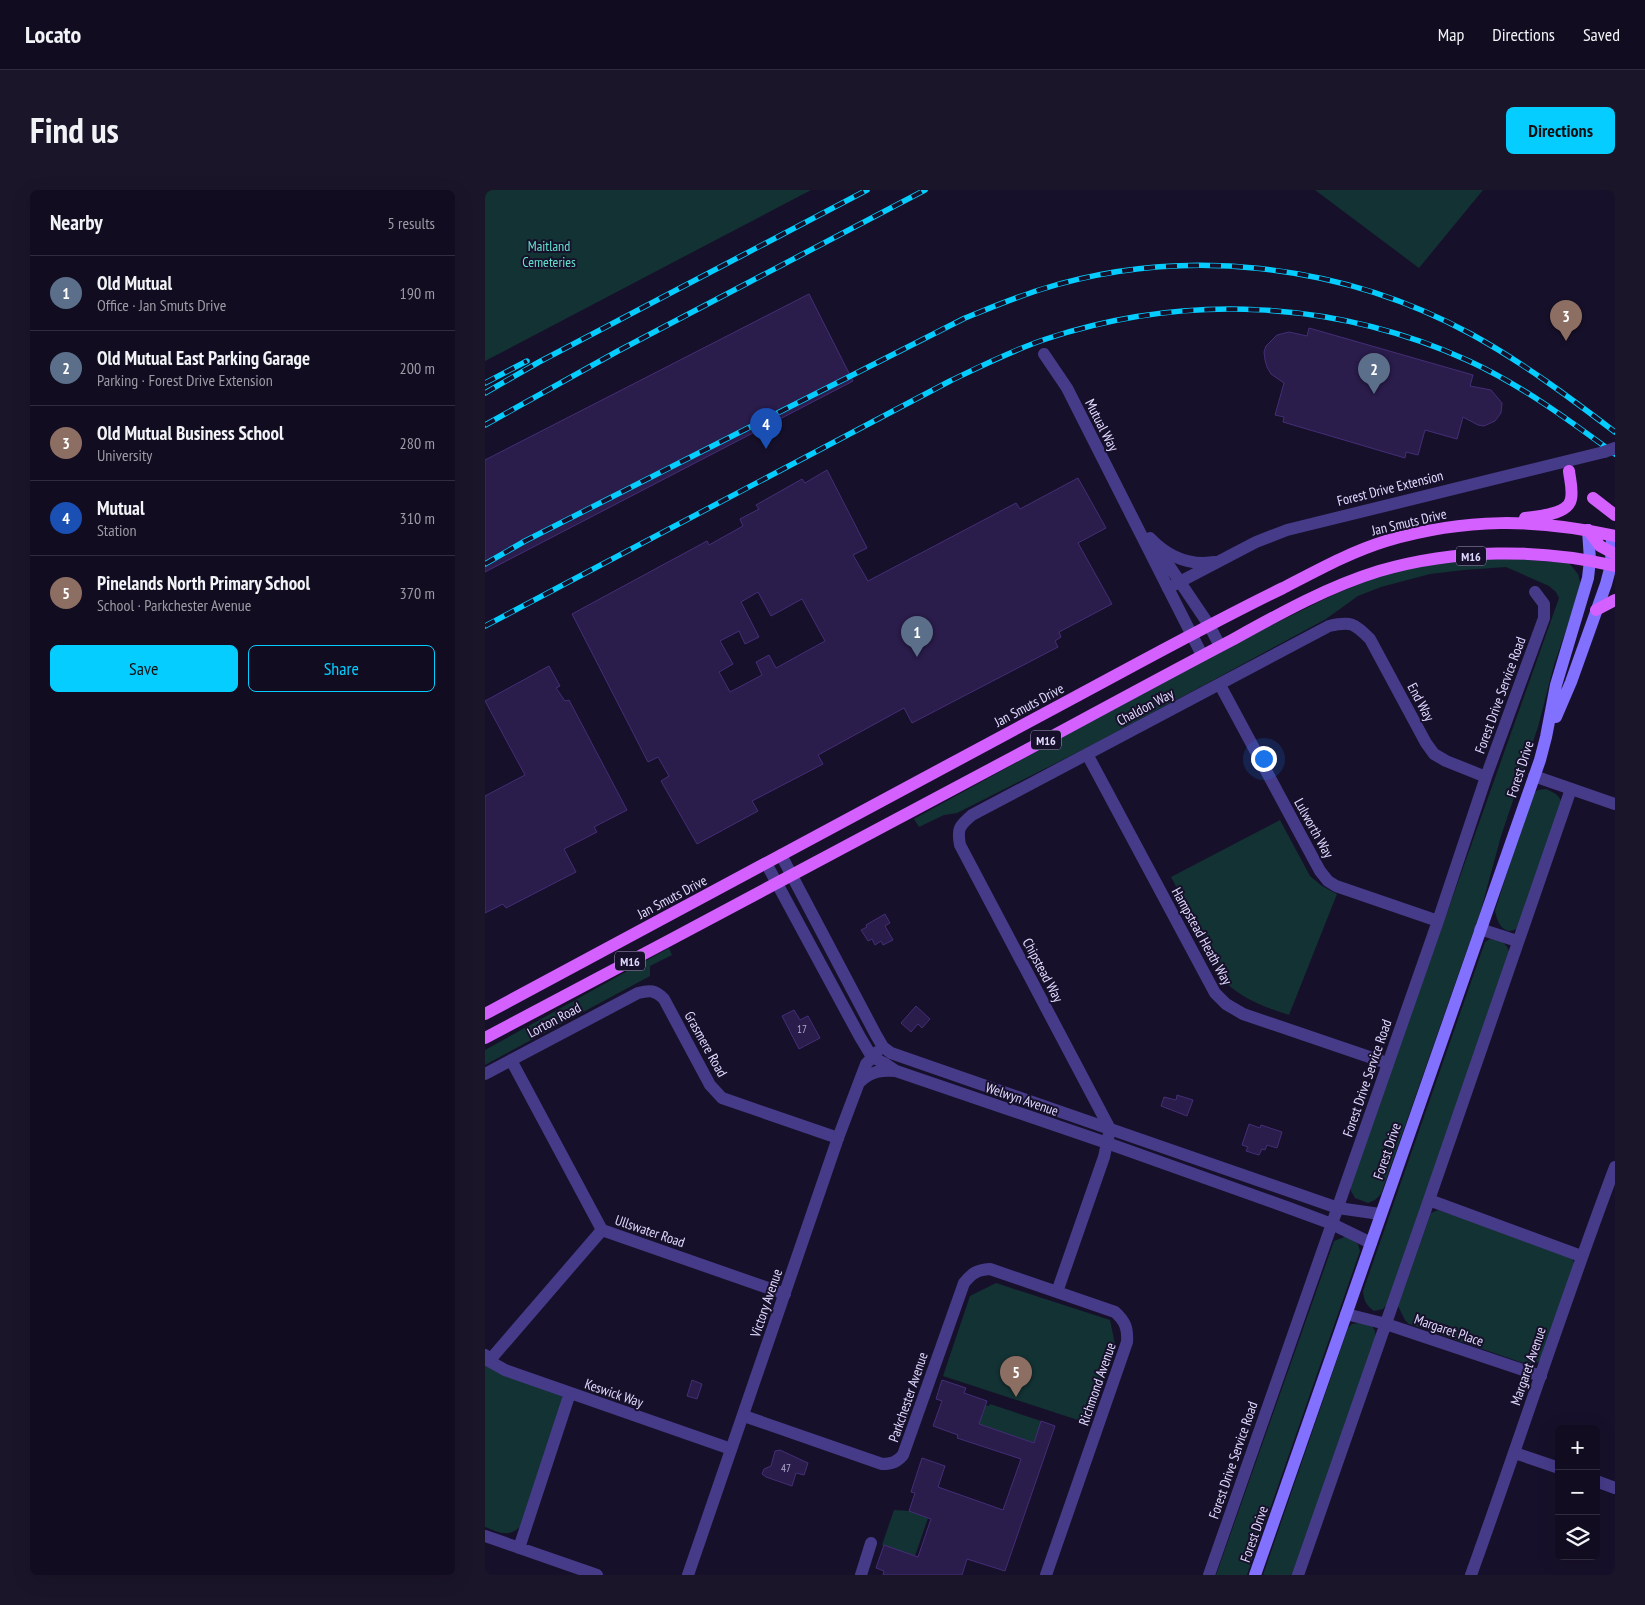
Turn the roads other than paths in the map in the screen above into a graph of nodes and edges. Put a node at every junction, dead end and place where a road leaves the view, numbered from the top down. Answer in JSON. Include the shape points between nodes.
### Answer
{"nodes":[{"id":1,"x":1044,"y":354,"type":"dead end"},
{"id":2,"x":1610,"y":450,"type":"edge"},
{"id":3,"x":1569,"y":471,"type":"dead end"},
{"id":4,"x":1593,"y":498,"type":"dead end"},
{"id":5,"x":1129,"y":512,"type":"junction"},
{"id":6,"x":1615,"y":516,"type":"edge"},
{"id":7,"x":1497,"y":522,"type":"junction"},
{"id":8,"x":1588,"y":530,"type":"junction"},
{"id":9,"x":1614,"y":536,"type":"edge"},
{"id":10,"x":1150,"y":538,"type":"junction"},
{"id":11,"x":1590,"y":560,"type":"junction"},
{"id":12,"x":1613,"y":560,"type":"edge"},
{"id":13,"x":1219,"y":562,"type":"junction"},
{"id":14,"x":1180,"y":582,"type":"junction"},
{"id":15,"x":1168,"y":588,"type":"junction"},
{"id":16,"x":1535,"y":592,"type":"dead end"},
{"id":17,"x":1615,"y":600,"type":"edge"},
{"id":18,"x":1596,"y":610,"type":"junction"},
{"id":19,"x":1345,"y":622,"type":"joint"},
{"id":20,"x":1209,"y":625,"type":"junction"},
{"id":21,"x":1192,"y":634,"type":"junction"},
{"id":22,"x":1219,"y":646,"type":"junction"},
{"id":23,"x":1202,"y":655,"type":"junction"},
{"id":24,"x":1220,"y":685,"type":"junction"},
{"id":25,"x":1547,"y":737,"type":"junction"},
{"id":26,"x":1087,"y":754,"type":"junction"},
{"id":27,"x":1533,"y":776,"type":"junction"},
{"id":28,"x":1486,"y":777,"type":"junction"},
{"id":29,"x":1571,"y":789,"type":"junction"},
{"id":30,"x":1615,"y":804,"type":"edge"},
{"id":31,"x":961,"y":824,"type":"joint"},
{"id":32,"x":781,"y":855,"type":"junction"},
{"id":33,"x":766,"y":863,"type":"junction"},
{"id":34,"x":792,"y":876,"type":"junction"},
{"id":35,"x":776,"y":884,"type":"junction"},
{"id":36,"x":1438,"y":921,"type":"junction"},
{"id":37,"x":1480,"y":929,"type":"junction"},
{"id":38,"x":1517,"y":941,"type":"junction"},
{"id":39,"x":638,"y":993,"type":"joint"},
{"id":40,"x":485,"y":1014,"type":"edge"},
{"id":41,"x":485,"y":1038,"type":"edge"},
{"id":42,"x":883,"y":1047,"type":"junction"},
{"id":43,"x":872,"y":1057,"type":"junction"},
{"id":44,"x":511,"y":1060,"type":"junction"},
{"id":45,"x":1387,"y":1063,"type":"junction"},
{"id":46,"x":896,"y":1071,"type":"junction"},
{"id":47,"x":485,"y":1074,"type":"edge"},
{"id":48,"x":861,"y":1081,"type":"junction"},
{"id":49,"x":1110,"y":1129,"type":"junction"},
{"id":50,"x":839,"y":1138,"type":"junction"},
{"id":51,"x":1107,"y":1143,"type":"junction"},
{"id":52,"x":1615,"y":1167,"type":"edge"},
{"id":53,"x":1429,"y":1200,"type":"junction"},
{"id":54,"x":1338,"y":1208,"type":"junction"},
{"id":55,"x":1381,"y":1214,"type":"junction"},
{"id":56,"x":1332,"y":1224,"type":"junction"},
{"id":57,"x":602,"y":1230,"type":"junction"},
{"id":58,"x":1371,"y":1243,"type":"junction"},
{"id":59,"x":1581,"y":1256,"type":"junction"},
{"id":60,"x":1057,"y":1292,"type":"junction"},
{"id":61,"x":785,"y":1294,"type":"junction"},
{"id":62,"x":1346,"y":1314,"type":"junction"},
{"id":63,"x":1386,"y":1324,"type":"junction"},
{"id":64,"x":487,"y":1358,"type":"edge"},
{"id":65,"x":1541,"y":1376,"type":"junction"},
{"id":66,"x":570,"y":1393,"type":"junction"},
{"id":67,"x":743,"y":1416,"type":"junction"},
{"id":68,"x":731,"y":1449,"type":"junction"},
{"id":69,"x":1515,"y":1453,"type":"junction"},
{"id":70,"x":1555,"y":1467,"type":"edge"},
{"id":71,"x":1600,"y":1482,"type":"edge"},
{"id":72,"x":1615,"y":1488,"type":"edge"},
{"id":73,"x":485,"y":1536,"type":"edge"},
{"id":74,"x":871,"y":1543,"type":"dead end"},
{"id":75,"x":519,"y":1548,"type":"junction"},
{"id":76,"x":597,"y":1575,"type":"edge"},
{"id":77,"x":688,"y":1575,"type":"edge"},
{"id":78,"x":861,"y":1575,"type":"edge"},
{"id":79,"x":1046,"y":1575,"type":"edge"},
{"id":80,"x":1209,"y":1575,"type":"edge"},
{"id":81,"x":1255,"y":1575,"type":"edge"},
{"id":82,"x":1298,"y":1575,"type":"edge"},
{"id":83,"x":1471,"y":1575,"type":"edge"}],
"edges":[{"from":1,"to":5,"type":"street","name":"Mutual Way","via":[[1067,388]]},
{"from":2,"to":13,"type":"street","name":"Forest Drive Extension","via":[[1287,530]]},
{"from":3,"to":7,"type":"main road","via":[[1572,498],[1565,508]]},
{"from":4,"to":6,"type":"main road"},
{"from":5,"to":10,"type":"street","name":"Mutual Way"},
{"from":5,"to":15,"type":"street","name":"Mutual Way"},
{"from":7,"to":8,"type":"main road","name":"Jan Smuts Drive","number":"M16","via":[[1562,525]]},
{"from":7,"to":20,"type":"main road","name":"Jan Smuts Drive","number":"M16","via":[[1436,530],[1368,547]]},
{"from":8,"to":9,"type":"main road","name":"Jan Smuts Drive","number":"M16"},
{"from":8,"to":11,"type":"main road","name":"Forest Drive"},
{"from":8,"to":12,"type":"main road"},
{"from":9,"to":12,"type":"main road","name":"Forest Drive"},
{"from":10,"to":13,"type":"street","via":[[1179,559]]},
{"from":10,"to":14,"type":"street","name":"Mutual Way"},
{"from":11,"to":12,"type":"main road","number":"M16"},
{"from":11,"to":22,"type":"main road","number":"M16","via":[[1495,554],[1409,564],[1330,589]]},
{"from":11,"to":25,"type":"main road","name":"Forest Drive","via":[[1588,578],[1556,685]]},
{"from":12,"to":18,"type":"main road","name":"Forest Drive"},
{"from":13,"to":14,"type":"street","name":"Forest Drive Extension"},
{"from":14,"to":15,"type":"street"},
{"from":14,"to":20,"type":"street","name":"Mutual Way"},
{"from":15,"to":21,"type":"street","name":"Mutual Way"},
{"from":16,"to":28,"type":"street","name":"Forest Drive Service Road","via":[[1544,604],[1544,618]]},
{"from":17,"to":18,"type":"main road"},
{"from":18,"to":25,"type":"main road","name":"Forest Drive","via":[[1571,682]]},
{"from":19,"to":24,"type":"street","name":"Chaldon Way","via":[[1329,626]]},
{"from":19,"to":28,"type":"street","name":"End Way","via":[[1359,628],[1370,639],[1425,743],[1434,754]]},
{"from":20,"to":21,"type":"main road","name":"Jan Smuts Drive","number":"M16"},
{"from":20,"to":22,"type":"street","name":"Mutual Way"},
{"from":21,"to":23,"type":"street","name":"Mutual Way"},
{"from":21,"to":32,"type":"main road","name":"Jan Smuts Drive","number":"M16"},
{"from":22,"to":23,"type":"main road","number":"M16"},
{"from":23,"to":34,"type":"main road","number":"M16"},
{"from":24,"to":26,"type":"street","name":"Chaldon Way"},
{"from":24,"to":36,"type":"street","name":"Lulworth Way","via":[[1327,881]]},
{"from":25,"to":27,"type":"main road","name":"Forest Drive"},
{"from":26,"to":31,"type":"street","name":"Chaldon Way","via":[[972,815]]},
{"from":26,"to":45,"type":"street","name":"Hampstead Heath Way","via":[[1215,993],[1243,1014]]},
{"from":27,"to":29,"type":"street"},
{"from":27,"to":37,"type":"main road","name":"Forest Drive"},
{"from":28,"to":36,"type":"street","name":"Forest Drive Service Road"},
{"from":29,"to":30,"type":"street"},
{"from":29,"to":38,"type":"street"},
{"from":31,"to":49,"type":"street","name":"Chipstead Way","via":[[957,834],[960,845]]},
{"from":32,"to":33,"type":"main road","name":"Jan Smuts Drive","number":"M16"},
{"from":32,"to":34,"type":"street"},
{"from":33,"to":35,"type":"street","name":"Welwyn Avenue"},
{"from":33,"to":40,"type":"main road","name":"Jan Smuts Drive","number":"M16"},
{"from":34,"to":35,"type":"main road","number":"M16"},
{"from":34,"to":42,"type":"street"},
{"from":35,"to":41,"type":"main road","number":"M16"},
{"from":35,"to":43,"type":"street","name":"Welwyn Avenue"},
{"from":36,"to":45,"type":"street","name":"Forest Drive Service Road"},
{"from":37,"to":38,"type":"street"},
{"from":37,"to":55,"type":"main road","name":"Forest Drive"},
{"from":38,"to":53,"type":"street"},
{"from":39,"to":44,"type":"street","name":"Lorton Road"},
{"from":39,"to":50,"type":"street","name":"Grasmere Road","via":[[649,990],[664,999],[710,1085],[723,1098]]},
{"from":42,"to":43,"type":"street","name":"Victory Avenue"},
{"from":42,"to":49,"type":"street","name":"Welwyn Avenue","via":[[895,1054]]},
{"from":43,"to":46,"type":"street","name":"Welwyn Avenue"},
{"from":43,"to":48,"type":"street","name":"Victory Avenue","via":[[866,1064]]},
{"from":44,"to":47,"type":"street","name":"Lorton Road"},
{"from":44,"to":57,"type":"street","name":"Ullswater Road"},
{"from":45,"to":54,"type":"street","name":"Forest Drive Service Road"},
{"from":46,"to":48,"type":"street","via":[[875,1072]]},
{"from":46,"to":51,"type":"street","name":"Welwyn Avenue"},
{"from":48,"to":50,"type":"street","name":"Victory Avenue"},
{"from":49,"to":51,"type":"street"},
{"from":49,"to":54,"type":"street","name":"Welwyn Avenue"},
{"from":50,"to":61,"type":"street","name":"Victory Avenue"},
{"from":51,"to":56,"type":"street","name":"Welwyn Avenue"},
{"from":51,"to":60,"type":"street"},
{"from":52,"to":59,"type":"street","name":"Margaret Avenue"},
{"from":53,"to":59,"type":"street"},
{"from":53,"to":63,"type":"street"},
{"from":54,"to":55,"type":"street","name":"Welwyn Avenue"},
{"from":54,"to":56,"type":"street","name":"Forest Drive Service Road"},
{"from":55,"to":58,"type":"main road","name":"Forest Drive"},
{"from":56,"to":58,"type":"street","name":"Welwyn Avenue"},
{"from":56,"to":80,"type":"street","name":"Forest Drive Service Road"},
{"from":57,"to":61,"type":"street","name":"Ullswater Road"},
{"from":57,"to":64,"type":"street","name":"Keswick Way"},
{"from":58,"to":62,"type":"main road","name":"Forest Drive"},
{"from":59,"to":65,"type":"street","name":"Margaret Avenue"},
{"from":60,"to":67,"type":"street","name":"Parkchester Avenue","via":[[990,1269],[971,1274],[964,1283],[903,1455],[890,1464]]},
{"from":60,"to":79,"type":"street","name":"Richmond Avenue","via":[[1115,1312],[1128,1330],[1124,1351]]},
{"from":61,"to":67,"type":"street","name":"Victory Avenue"},
{"from":62,"to":63,"type":"street","name":"Margaret Place"},
{"from":62,"to":81,"type":"main road","name":"Forest Drive"},
{"from":63,"to":65,"type":"street","name":"Margaret Place"},
{"from":63,"to":82,"type":"street"},
{"from":64,"to":66,"type":"street","name":"Keswick Way","via":[[505,1370]]},
{"from":65,"to":69,"type":"street","name":"Margaret Avenue"},
{"from":66,"to":68,"type":"street","name":"Keswick Way"},
{"from":66,"to":75,"type":"street"},
{"from":67,"to":68,"type":"street","name":"Victory Avenue"},
{"from":68,"to":77,"type":"street","name":"Victory Avenue"},
{"from":69,"to":70,"type":"street"},
{"from":69,"to":83,"type":"street","name":"Margaret Avenue"},
{"from":71,"to":72,"type":"street"},
{"from":73,"to":75,"type":"street"},
{"from":74,"to":78,"type":"street"},
{"from":75,"to":76,"type":"street"}]}
